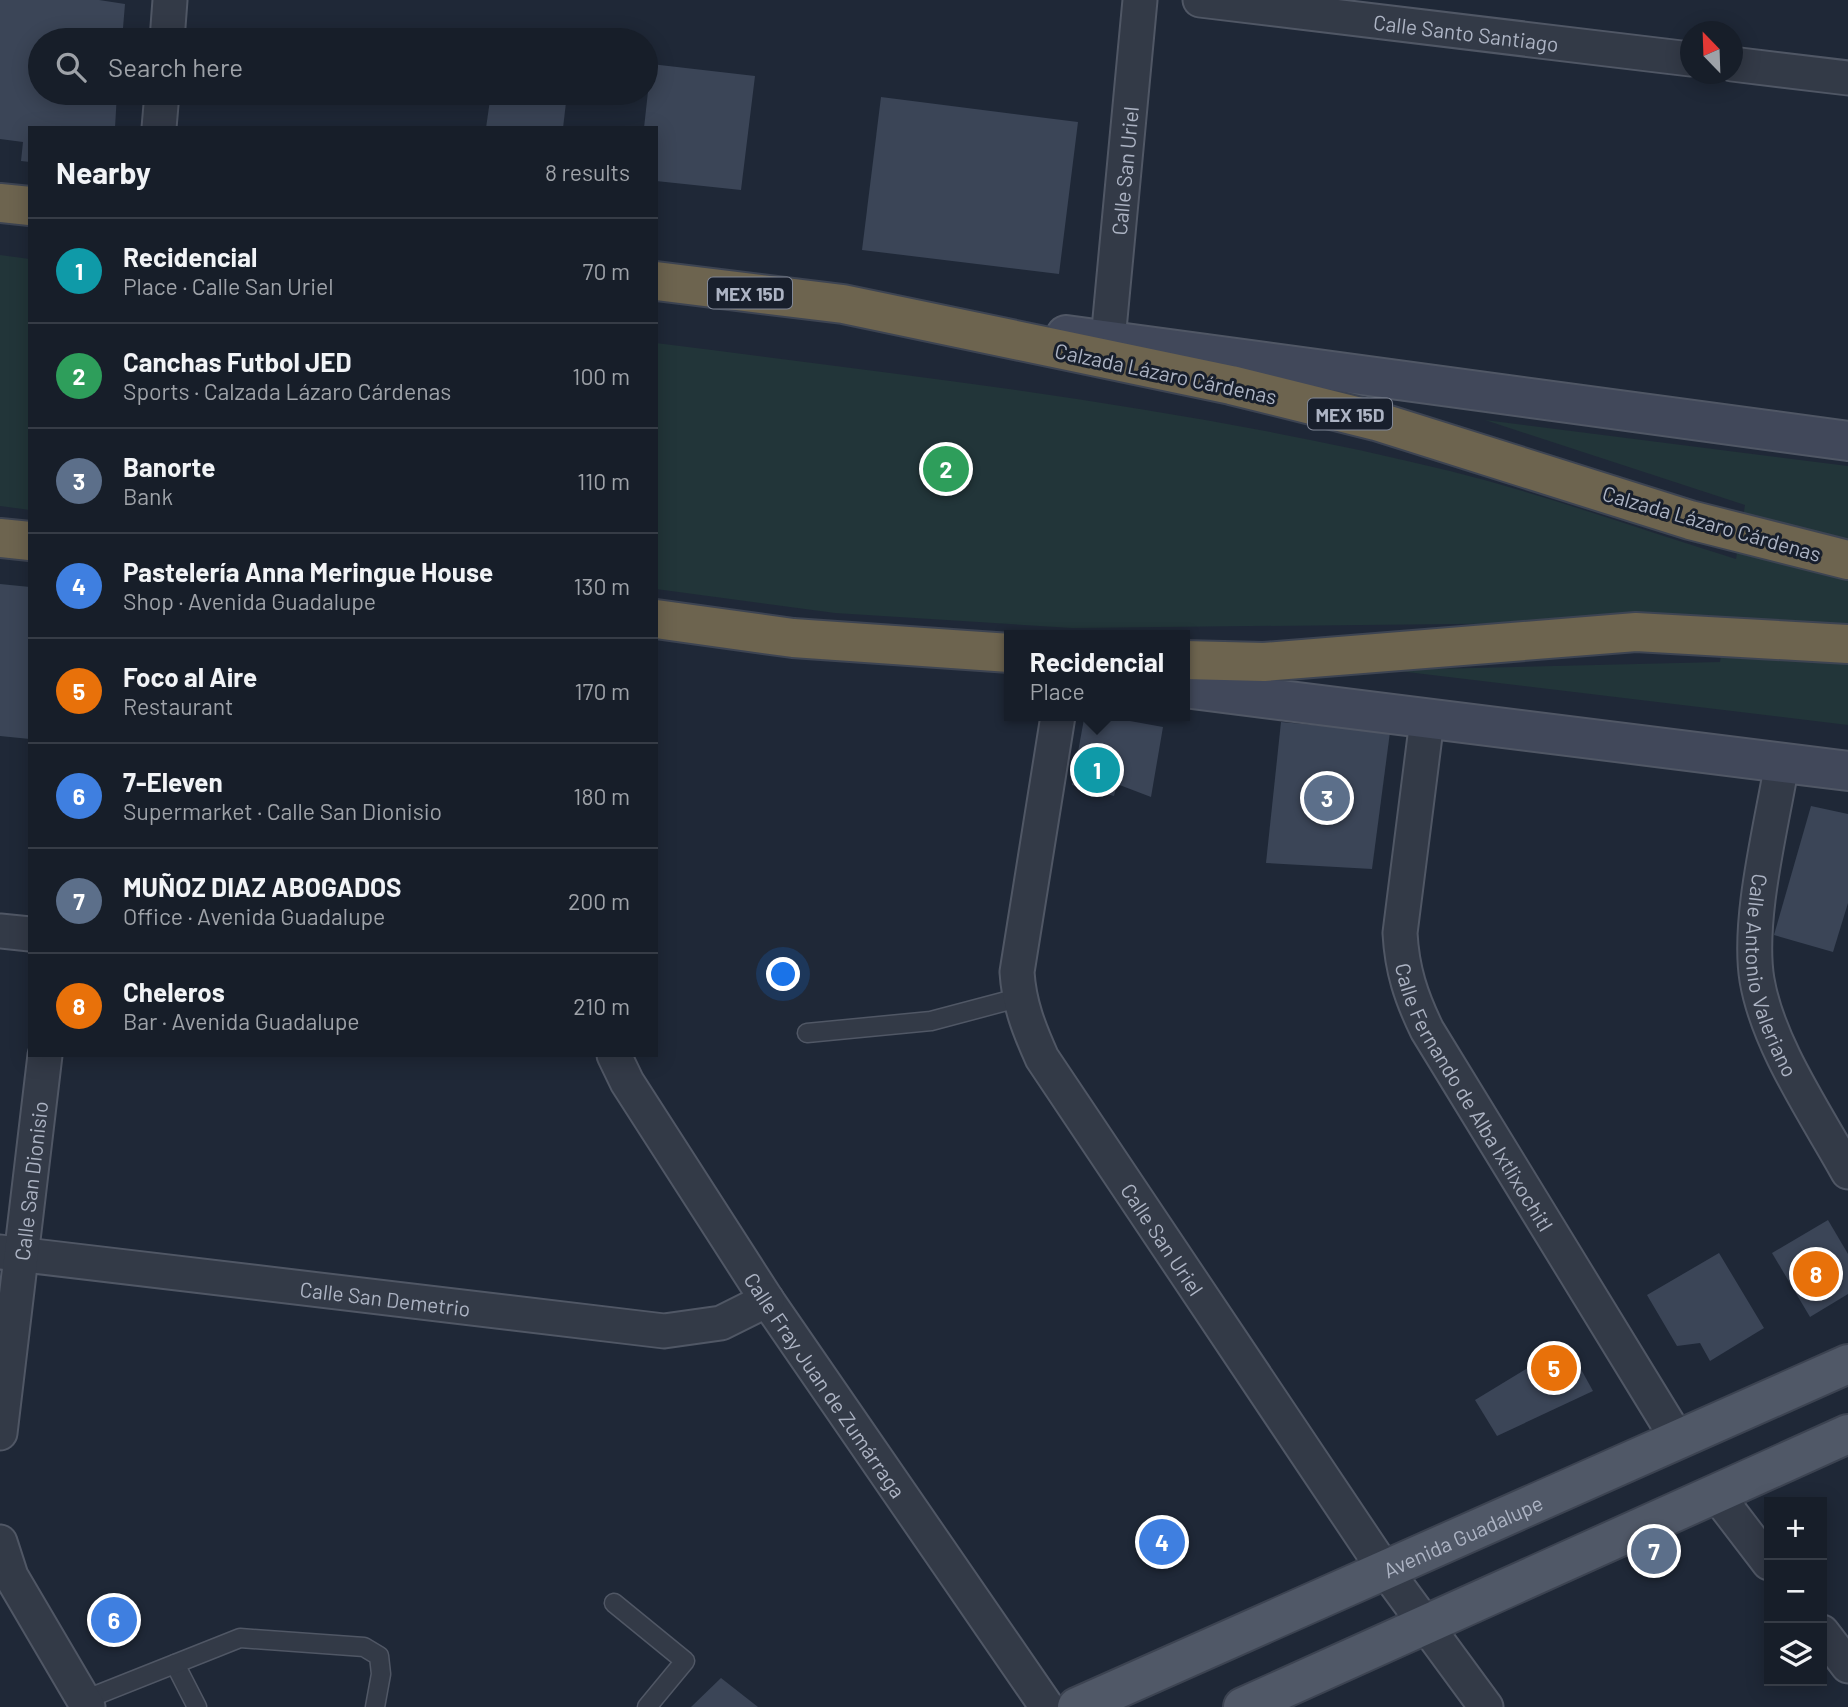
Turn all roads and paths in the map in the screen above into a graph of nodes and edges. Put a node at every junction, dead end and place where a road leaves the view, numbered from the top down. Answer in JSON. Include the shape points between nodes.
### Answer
{"nodes":[{"id":1,"x":170,"y":0,"type":"edge"},
{"id":2,"x":1140,"y":0,"type":"edge"},
{"id":3,"x":1200,"y":0,"type":"edge"},
{"id":4,"x":168,"y":28,"type":"edge"},
{"id":5,"x":1680,"y":58,"type":"edge"},
{"id":6,"x":1743,"y":65,"type":"edge"},
{"id":7,"x":1848,"y":78,"type":"edge"},
{"id":8,"x":161,"y":105,"type":"edge"},
{"id":9,"x":159,"y":126,"type":"edge"},
{"id":10,"x":0,"y":203,"type":"edge"},
{"id":11,"x":28,"y":206,"type":"edge"},
{"id":12,"x":658,"y":281,"type":"edge"},
{"id":13,"x":843,"y":304,"type":"junction"},
{"id":14,"x":1108,"y":340,"type":"junction"},
{"id":15,"x":1848,"y":441,"type":"edge"},
{"id":16,"x":0,"y":538,"type":"edge"},
{"id":17,"x":28,"y":541,"type":"edge"},
{"id":18,"x":1848,"y":560,"type":"edge"},
{"id":19,"x":658,"y":620,"type":"edge"},
{"id":20,"x":793,"y":638,"type":"junction"},
{"id":21,"x":1848,"y":644,"type":"edge"},
{"id":22,"x":1004,"y":653,"type":"edge"},
{"id":23,"x":1190,"y":660,"type":"edge"},
{"id":24,"x":1004,"y":665,"type":"edge"},
{"id":25,"x":1190,"y":689,"type":"edge"},
{"id":26,"x":1427,"y":720,"type":"junction"},
{"id":27,"x":1057,"y":721,"type":"edge"},
{"id":28,"x":1782,"y":763,"type":"junction"},
{"id":29,"x":1848,"y":771,"type":"edge"},
{"id":30,"x":0,"y":931,"type":"edge"},
{"id":31,"x":28,"y":934,"type":"edge"},
{"id":32,"x":1018,"y":998,"type":"junction"},
{"id":33,"x":807,"y":1033,"type":"dead end"},
{"id":34,"x":45,"y":1057,"type":"edge"},
{"id":35,"x":615,"y":1057,"type":"edge"},
{"id":36,"x":1848,"y":1172,"type":"edge"},
{"id":37,"x":10,"y":1253,"type":"edge"},
{"id":38,"x":766,"y":1300,"type":"junction"},
{"id":39,"x":1848,"y":1364,"type":"edge"},
{"id":40,"x":0,"y":1433,"type":"edge"},
{"id":41,"x":1848,"y":1434,"type":"edge"},
{"id":42,"x":1678,"y":1440,"type":"junction"},
{"id":43,"x":1717,"y":1495,"type":"junction"},
{"id":44,"x":0,"y":1542,"type":"edge"},
{"id":45,"x":1767,"y":1560,"type":"edge"},
{"id":46,"x":1385,"y":1570,"type":"junction"},
{"id":47,"x":5,"y":1575,"type":"edge"},
{"id":48,"x":614,"y":1603,"type":"dead end"},
{"id":49,"x":1426,"y":1625,"type":"junction"},
{"id":50,"x":1827,"y":1639,"type":"edge"},
{"id":51,"x":175,"y":1664,"type":"junction"},
{"id":52,"x":1848,"y":1666,"type":"edge"},
{"id":53,"x":86,"y":1703,"type":"edge"},
{"id":54,"x":197,"y":1707,"type":"edge"},
{"id":55,"x":375,"y":1707,"type":"edge"},
{"id":56,"x":647,"y":1707,"type":"edge"},
{"id":57,"x":1047,"y":1707,"type":"edge"},
{"id":58,"x":1077,"y":1707,"type":"edge"},
{"id":59,"x":1243,"y":1707,"type":"edge"},
{"id":60,"x":1486,"y":1707,"type":"edge"}],
"edges":[{"from":1,"to":4,"type":"street"},
{"from":2,"to":14,"type":"street","name":"Calle San Uriel"},
{"from":3,"to":5,"type":"street","name":"Calle Santo Santiago"},
{"from":6,"to":7,"type":"street"},
{"from":8,"to":9,"type":"street"},
{"from":10,"to":11,"type":"highway"},
{"from":12,"to":13,"type":"highway","name":"Calzada Lázaro Cárdenas","number":"MEX 15D"},
{"from":13,"to":14,"type":"street","name":"Calzada Lázaro Cárdenas"},
{"from":13,"to":18,"type":"highway","name":"Calzada Lázaro Cárdenas","number":"MEX 15D","via":[[1231,385],[1376,421],[1690,520]]},
{"from":14,"to":15,"type":"street","name":"Calzada Lázaro Cárdenas"},
{"from":16,"to":17,"type":"highway"},
{"from":19,"to":20,"type":"highway"},
{"from":20,"to":22,"type":"highway"},
{"from":20,"to":24,"type":"street"},
{"from":21,"to":23,"type":"highway","via":[[1636,632],[1264,662]]},
{"from":25,"to":26,"type":"street"},
{"from":26,"to":28,"type":"street"},
{"from":26,"to":42,"type":"street","name":"Calle Fernando de Alba Ixtlixochitl","via":[[1400,933],[1401,964],[1410,994],[1427,1030]]},
{"from":27,"to":32,"type":"street","name":"Calle San Uriel","via":[[1017,972]]},
{"from":28,"to":29,"type":"street"},
{"from":28,"to":36,"type":"street","name":"Calle Antonio Valeriano","via":[[1757,913],[1757,981],[1770,1025]]},
{"from":30,"to":31,"type":"street"},
{"from":32,"to":33,"type":"lane","via":[[931,1021]]},
{"from":32,"to":46,"type":"street","name":"Calle San Uriel","via":[[1042,1058]]},
{"from":34,"to":37,"type":"street","name":"Calle San Dionisio"},
{"from":35,"to":38,"type":"street","name":"Calle Fray Juan de Zumárraga"},
{"from":37,"to":38,"type":"street","name":"Calle San Demetrio","via":[[664,1331],[720,1323]]},
{"from":37,"to":40,"type":"street","name":"Calle San Dionisio"},
{"from":38,"to":57,"type":"street","name":"Calle Fray Juan de Zumárraga"},
{"from":39,"to":42,"type":"main road","name":"Avenida Guadalupe"},
{"from":41,"to":43,"type":"main road"},
{"from":42,"to":46,"type":"main road","name":"Avenida Guadalupe"},
{"from":43,"to":45,"type":"street"},
{"from":43,"to":49,"type":"main road"},
{"from":44,"to":47,"type":"street"},
{"from":46,"to":49,"type":"street","name":"Calle San Uriel"},
{"from":46,"to":58,"type":"main road","name":"Avenida Guadalupe"},
{"from":47,"to":53,"type":"street"},
{"from":48,"to":56,"type":"lane","via":[[685,1661]]},
{"from":49,"to":59,"type":"main road"},
{"from":49,"to":60,"type":"street","name":"Calle San Uriel"},
{"from":50,"to":52,"type":"street"},
{"from":51,"to":53,"type":"lane"},
{"from":51,"to":54,"type":"lane"},
{"from":51,"to":55,"type":"lane","via":[[240,1637],[364,1647],[379,1656]]}]}
